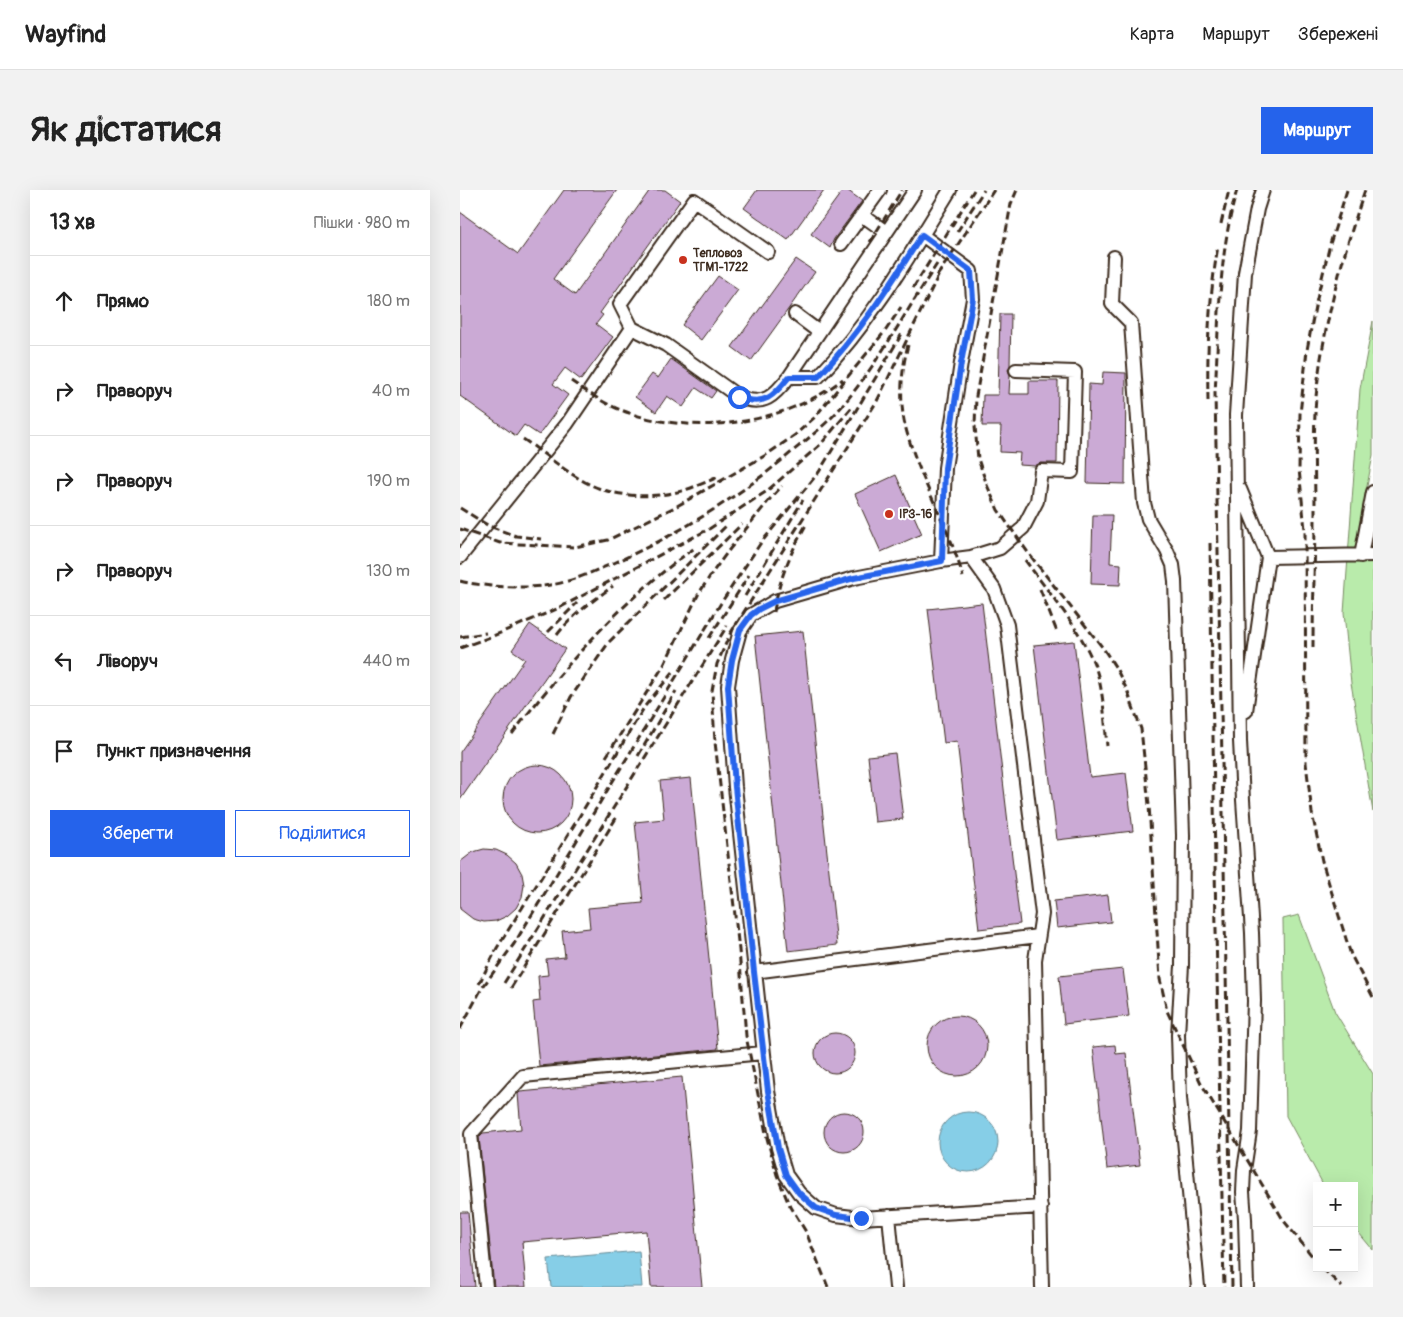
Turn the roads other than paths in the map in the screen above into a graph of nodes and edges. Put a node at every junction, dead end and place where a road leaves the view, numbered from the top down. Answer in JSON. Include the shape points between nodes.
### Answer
{"nodes":[{"id":1,"x":880,"y":190,"type":"edge"},
{"id":2,"x":915,"y":190,"type":"edge"},
{"id":3,"x":950,"y":190,"type":"edge"},
{"id":4,"x":1263,"y":190,"type":"edge"},
{"id":5,"x":862,"y":215,"type":"junction"},
{"id":6,"x":886,"y":232,"type":"junction"},
{"id":7,"x":922,"y":235,"type":"junction"},
{"id":8,"x":841,"y":244,"type":"dead end"},
{"id":9,"x":768,"y":252,"type":"dead end"},
{"id":10,"x":1114,"y":257,"type":"dead end"},
{"id":11,"x":795,"y":314,"type":"dead end"},
{"id":12,"x":632,"y":328,"type":"junction"},
{"id":13,"x":819,"y":332,"type":"junction"},
{"id":14,"x":1016,"y":370,"type":"dead end"},
{"id":15,"x":789,"y":377,"type":"junction"},
{"id":16,"x":1237,"y":481,"type":"junction"},
{"id":17,"x":1373,"y":492,"type":"edge"},
{"id":18,"x":1367,"y":556,"type":"edge"},
{"id":19,"x":460,"y":557,"type":"edge"},
{"id":20,"x":1268,"y":557,"type":"junction"},
{"id":21,"x":971,"y":558,"type":"junction"},
{"id":22,"x":942,"y":561,"type":"junction"},
{"id":23,"x":1240,"y":741,"type":"junction"},
{"id":24,"x":1038,"y":936,"type":"junction"},
{"id":25,"x":754,"y":972,"type":"junction"},
{"id":26,"x":763,"y":1053,"type":"junction"},
{"id":27,"x":1041,"y":1206,"type":"junction"},
{"id":28,"x":889,"y":1216,"type":"junction"},
{"id":29,"x":486,"y":1287,"type":"edge"},
{"id":30,"x":896,"y":1287,"type":"edge"},
{"id":31,"x":1042,"y":1287,"type":"edge"},
{"id":32,"x":1198,"y":1287,"type":"edge"},
{"id":33,"x":1247,"y":1287,"type":"edge"}],
"edges":[{"from":1,"to":5,"type":"street"},
{"from":2,"to":6,"type":"street"},
{"from":3,"to":7,"type":"street"},
{"from":4,"to":16,"type":"street","via":[[1245,273],[1236,415]]},
{"from":5,"to":6,"type":"street"},
{"from":5,"to":8,"type":"street"},
{"from":6,"to":13,"type":"street"},
{"from":7,"to":15,"type":"street","via":[[875,309],[841,353],[818,377]]},
{"from":7,"to":22,"type":"street","via":[[971,271],[973,299],[945,468]]},
{"from":9,"to":12,"type":"street","via":[[694,200],[620,304]]},
{"from":10,"to":32,"type":"street","via":[[1112,304],[1131,323],[1144,503],[1148,519],[1173,564],[1175,580],[1183,835],[1178,1036],[1180,1098]]},
{"from":11,"to":13,"type":"street"},
{"from":12,"to":15,"type":"street","via":[[666,345],[749,401],[770,398]]},
{"from":12,"to":19,"type":"street","via":[[566,424]]},
{"from":13,"to":15,"type":"street"},
{"from":14,"to":21,"type":"street","via":[[1075,372],[1072,472],[1040,471],[1037,501],[1023,528],[1000,548]]},
{"from":16,"to":20,"type":"street"},
{"from":16,"to":23,"type":"street"},
{"from":17,"to":18,"type":"street"},
{"from":18,"to":20,"type":"street"},
{"from":20,"to":23,"type":"street"},
{"from":21,"to":22,"type":"street"},
{"from":21,"to":24,"type":"street","via":[[994,589],[1007,625],[1042,914]]},
{"from":22,"to":25,"type":"street","via":[[854,578],[775,601],[751,615],[740,630],[728,686]]},
{"from":23,"to":33,"type":"street","via":[[1254,1001],[1250,1131],[1243,1192]]},
{"from":24,"to":25,"type":"street"},
{"from":24,"to":27,"type":"street","via":[[1035,960]]},
{"from":25,"to":26,"type":"street"},
{"from":26,"to":28,"type":"street","via":[[778,1148],[786,1175],[799,1193],[816,1208],[836,1215],[861,1218]]},
{"from":26,"to":29,"type":"street","via":[[523,1076],[471,1134]]},
{"from":27,"to":28,"type":"street"},
{"from":27,"to":31,"type":"street"},
{"from":28,"to":30,"type":"street"}]}
